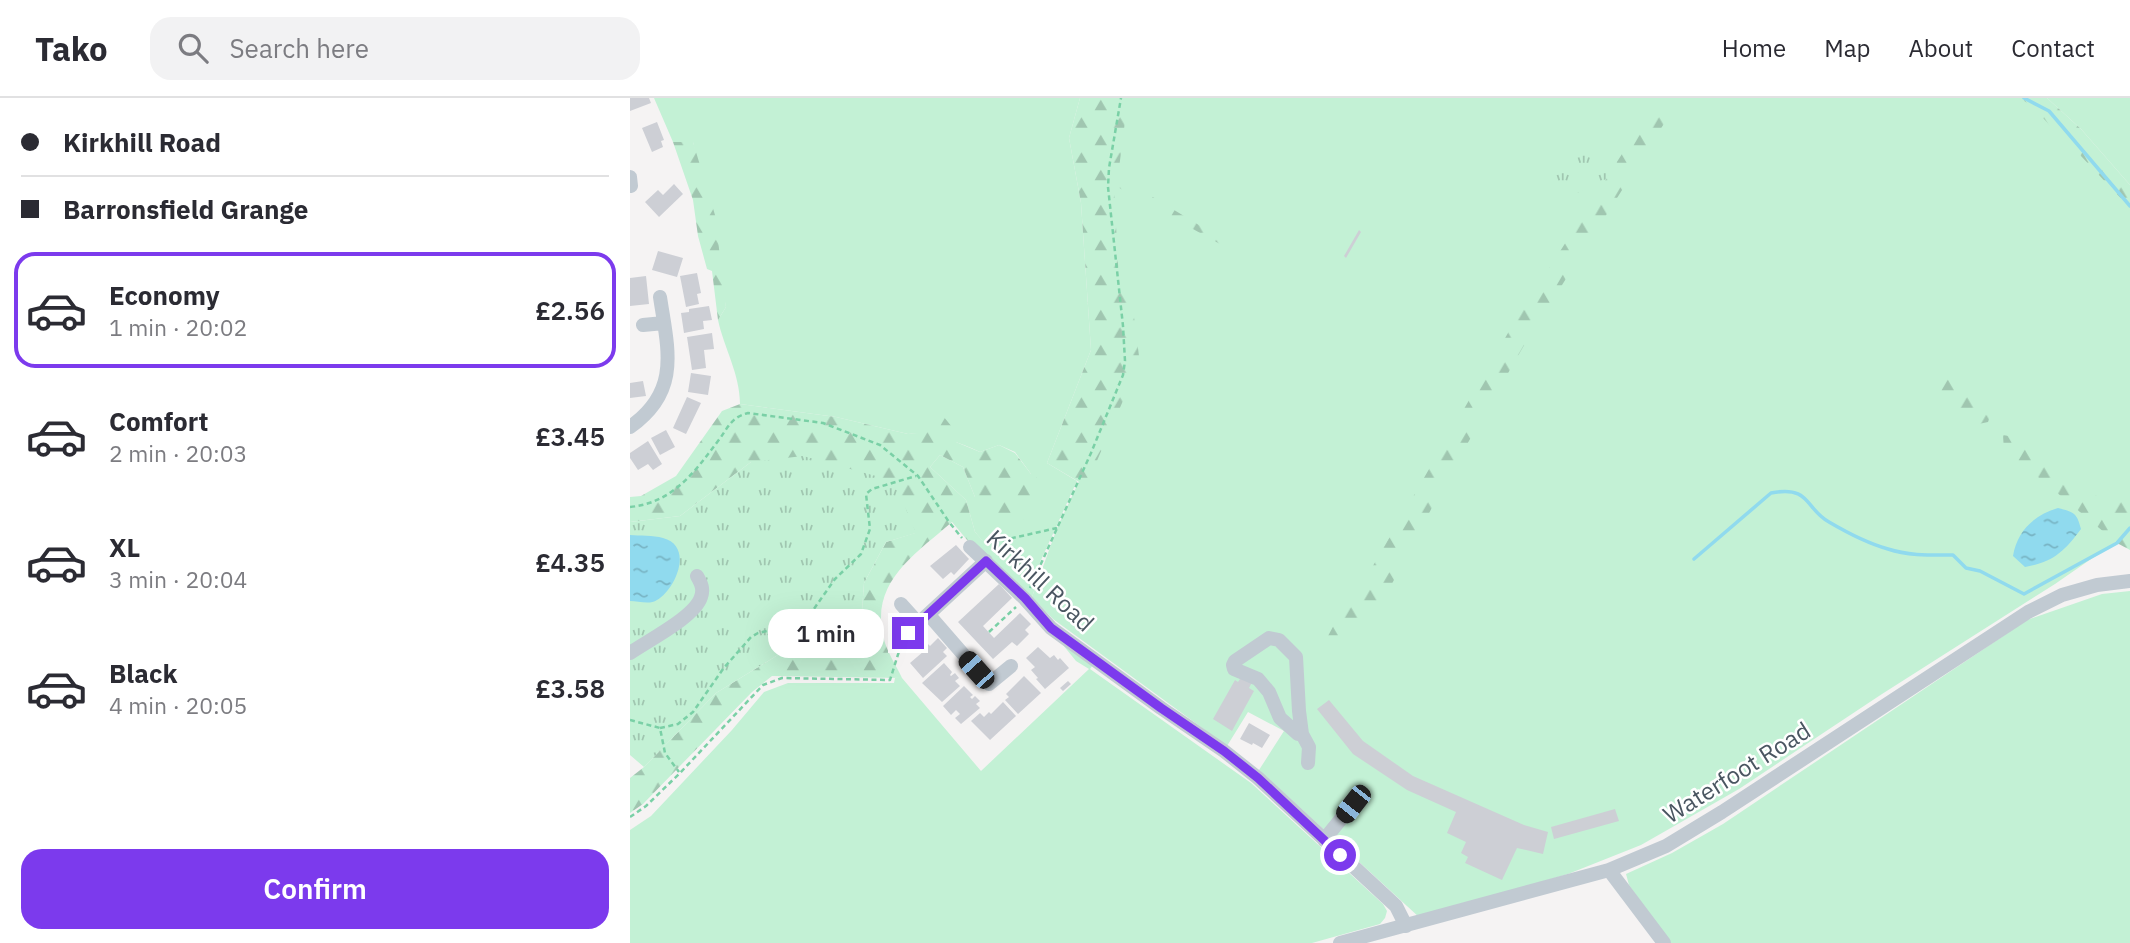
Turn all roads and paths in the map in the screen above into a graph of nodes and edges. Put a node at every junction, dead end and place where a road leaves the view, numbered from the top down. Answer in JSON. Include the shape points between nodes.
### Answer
{"nodes":[{"id":1,"x":1121,"y":98,"type":"edge"},
{"id":2,"x":660,"y":297,"type":"dead end"},
{"id":3,"x":664,"y":323,"type":"junction"},
{"id":4,"x":643,"y":326,"type":"dead end"},
{"id":5,"x":630,"y":427,"type":"edge"},
{"id":6,"x":918,"y":475,"type":"junction"},
{"id":7,"x":630,"y":507,"type":"edge"},
{"id":8,"x":1057,"y":528,"type":"junction"},
{"id":9,"x":970,"y":547,"type":"junction"},
{"id":10,"x":986,"y":561,"type":"junction"},
{"id":11,"x":697,"y":576,"type":"dead end"},
{"id":12,"x":2130,"y":581,"type":"edge"},
{"id":13,"x":1025,"y":598,"type":"junction"},
{"id":14,"x":901,"y":604,"type":"dead end"},
{"id":15,"x":919,"y":624,"type":"junction"},
{"id":16,"x":989,"y":632,"type":"dead end"},
{"id":17,"x":630,"y":653,"type":"edge"},
{"id":18,"x":1011,"y":666,"type":"dead end"},
{"id":19,"x":630,"y":720,"type":"edge"},
{"id":20,"x":660,"y":728,"type":"junction"},
{"id":21,"x":1302,"y":734,"type":"junction"},
{"id":22,"x":1308,"y":763,"type":"dead end"},
{"id":23,"x":680,"y":774,"type":"junction"},
{"id":24,"x":1353,"y":804,"type":"dead end"},
{"id":25,"x":630,"y":817,"type":"edge"},
{"id":26,"x":1324,"y":840,"type":"junction"},
{"id":27,"x":1609,"y":870,"type":"junction"},
{"id":28,"x":1406,"y":926,"type":"junction"},
{"id":29,"x":1340,"y":943,"type":"edge"},
{"id":30,"x":1664,"y":943,"type":"edge"}],
"edges":[{"from":1,"to":8,"type":"path","via":[[1108,187],[1123,326],[1123,375]]},
{"from":2,"to":3,"type":"street"},
{"from":3,"to":4,"type":"street"},
{"from":3,"to":5,"type":"street","via":[[666,381],[648,413]]},
{"from":6,"to":7,"type":"path","name":"Kirkhill Road","via":[[880,445],[823,423],[748,413],[736,416],[674,491],[646,505]]},
{"from":6,"to":9,"type":"path","name":"Kirkhill Road"},
{"from":6,"to":20,"type":"path","via":[[866,494],[870,529],[861,554],[835,579],[811,613],[787,628],[751,637],[693,712],[678,724]]},
{"from":8,"to":9,"type":"path"},
{"from":8,"to":13,"type":"path"},
{"from":9,"to":10,"type":"street","name":"Kirkhill Road"},
{"from":10,"to":13,"type":"street","name":"Kirkhill Road"},
{"from":10,"to":15,"type":"street"},
{"from":11,"to":17,"type":"street","via":[[702,585],[697,606]]},
{"from":12,"to":27,"type":"street","name":"Waterfoot Road","via":[[2062,595],[2028,612],[1722,812],[1666,846]]},
{"from":13,"to":16,"type":"path"},
{"from":13,"to":26,"type":"street","name":"Kirkhill Road","via":[[1051,628],[1224,751]]},
{"from":14,"to":15,"type":"street"},
{"from":15,"to":18,"type":"street","via":[[989,684]]},
{"from":15,"to":23,"type":"path","via":[[902,640],[890,680],[782,678],[763,685]]},
{"from":19,"to":20,"type":"path"},
{"from":20,"to":23,"type":"path","via":[[665,753]]},
{"from":21,"to":21,"type":"street","via":[[1296,657],[1279,640],[1269,638],[1235,661],[1234,669],[1258,679],[1280,718]]},
{"from":21,"to":22,"type":"street","via":[[1309,747]]},
{"from":23,"to":25,"type":"path"},
{"from":24,"to":26,"type":"street"},
{"from":26,"to":28,"type":"street","name":"Kirkhill Road","via":[[1396,906]]},
{"from":27,"to":28,"type":"street","name":"Waterfoot Road"},
{"from":27,"to":30,"type":"street"},
{"from":28,"to":29,"type":"street","name":"Waterfoot Road"}]}
